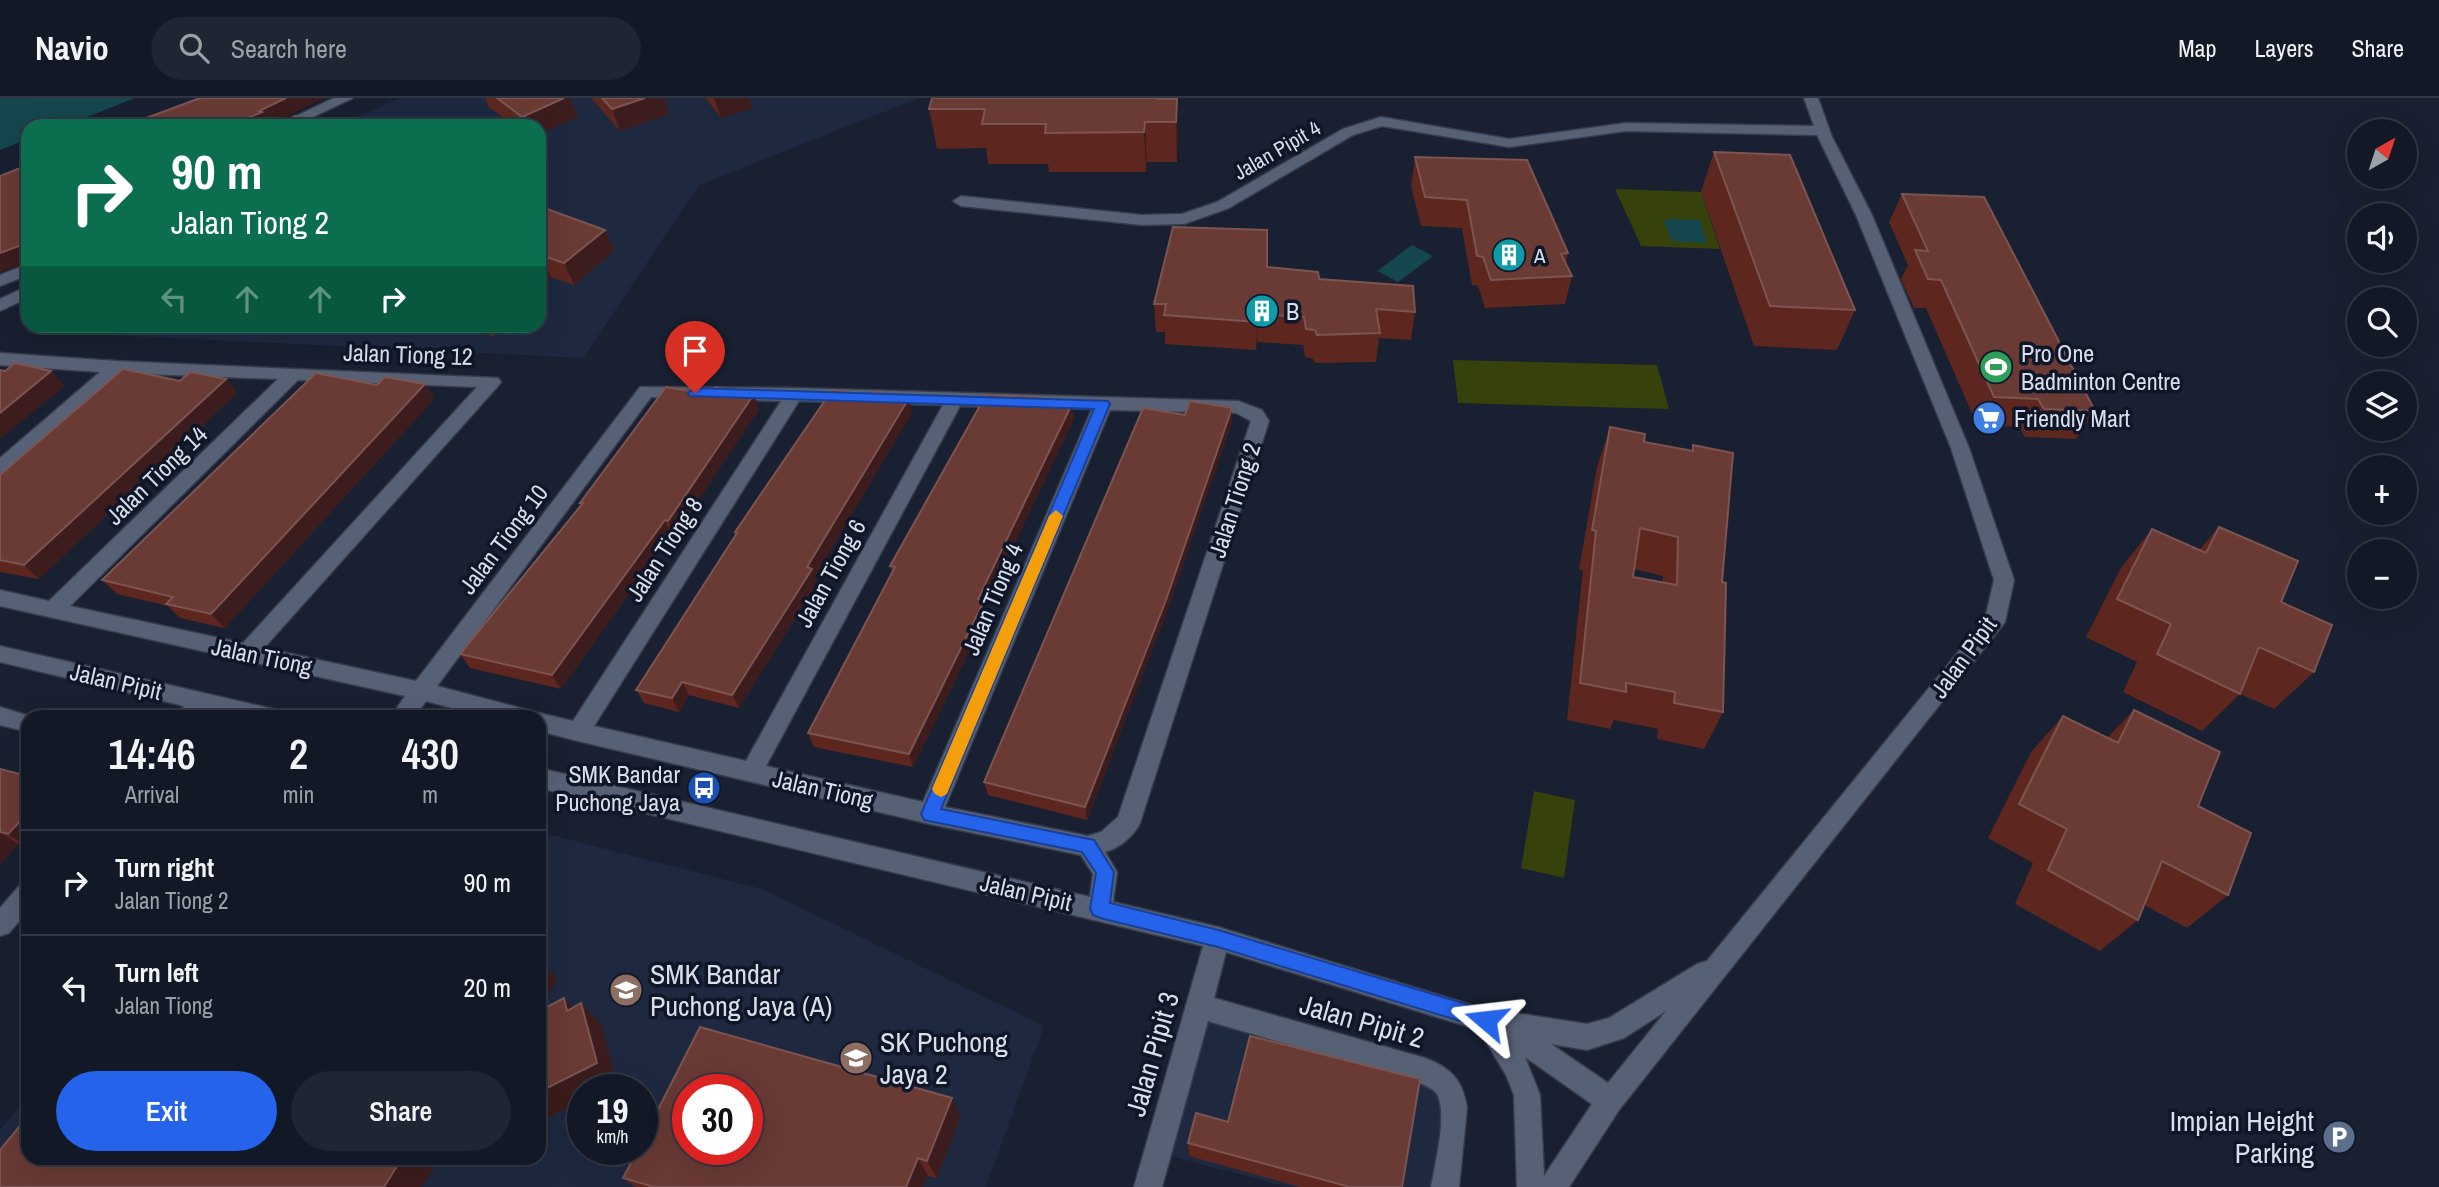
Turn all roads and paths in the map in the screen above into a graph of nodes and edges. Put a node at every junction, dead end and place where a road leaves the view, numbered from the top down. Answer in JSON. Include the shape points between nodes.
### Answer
{"nodes":[{"id":1,"x":346,"y":98,"type":"edge"},
{"id":2,"x":1811,"y":98,"type":"edge"},
{"id":3,"x":298,"y":119,"type":"edge"},
{"id":4,"x":1822,"y":131,"type":"junction"},
{"id":5,"x":961,"y":201,"type":"dead end"},
{"id":6,"x":21,"y":272,"type":"edge"},
{"id":7,"x":0,"y":281,"type":"edge"},
{"id":8,"x":21,"y":295,"type":"edge"},
{"id":9,"x":0,"y":306,"type":"edge"},
{"id":10,"x":0,"y":359,"type":"edge"},
{"id":11,"x":117,"y":367,"type":"junction"},
{"id":12,"x":294,"y":374,"type":"junction"},
{"id":13,"x":646,"y":391,"type":"joint"},
{"id":14,"x":794,"y":394,"type":"junction"},
{"id":15,"x":955,"y":399,"type":"junction"},
{"id":16,"x":1103,"y":404,"type":"junction"},
{"id":17,"x":0,"y":468,"type":"edge"},
{"id":18,"x":0,"y":598,"type":"edge"},
{"id":19,"x":53,"y":610,"type":"junction"},
{"id":20,"x":248,"y":652,"type":"junction"},
{"id":21,"x":0,"y":654,"type":"edge"},
{"id":22,"x":422,"y":691,"type":"junction"},
{"id":23,"x":202,"y":701,"type":"junction"},
{"id":24,"x":194,"y":710,"type":"edge"},
{"id":25,"x":240,"y":710,"type":"edge"},
{"id":26,"x":407,"y":710,"type":"edge"},
{"id":27,"x":494,"y":710,"type":"edge"},
{"id":28,"x":0,"y":716,"type":"edge"},
{"id":29,"x":21,"y":721,"type":"edge"},
{"id":30,"x":546,"y":724,"type":"edge"},
{"id":31,"x":578,"y":732,"type":"junction"},
{"id":32,"x":751,"y":773,"type":"junction"},
{"id":33,"x":546,"y":780,"type":"edge"},
{"id":34,"x":930,"y":814,"type":"junction"},
{"id":35,"x":1098,"y":844,"type":"junction"},
{"id":36,"x":21,"y":902,"type":"edge"},
{"id":37,"x":1100,"y":909,"type":"junction"},
{"id":38,"x":0,"y":925,"type":"edge"},
{"id":39,"x":1218,"y":939,"type":"junction"},
{"id":40,"x":1721,"y":963,"type":"junction"},
{"id":41,"x":1198,"y":1006,"type":"junction"},
{"id":42,"x":1486,"y":1020,"type":"junction"},
{"id":43,"x":1610,"y":1101,"type":"junction"},
{"id":44,"x":1148,"y":1187,"type":"edge"},
{"id":45,"x":1445,"y":1187,"type":"edge"},
{"id":46,"x":1531,"y":1187,"type":"edge"},
{"id":47,"x":1553,"y":1187,"type":"edge"}],
"edges":[{"from":1,"to":3,"type":"street"},
{"from":2,"to":4,"type":"street","name":"Jalan Pipit"},
{"from":4,"to":5,"type":"street","name":"Jalan Pipit 4","via":[[1626,127],[1509,143],[1381,121],[1348,132],[1223,205],[1184,219],[1142,220]]},
{"from":4,"to":40,"type":"street","name":"Jalan Pipit","via":[[1864,215],[1940,395],[2004,580],[1995,622]]},
{"from":6,"to":7,"type":"street"},
{"from":8,"to":9,"type":"street"},
{"from":10,"to":11,"type":"street","name":"Jalan Tiong 12"},
{"from":11,"to":12,"type":"street","name":"Jalan Tiong 12"},
{"from":11,"to":17,"type":"street"},
{"from":12,"to":19,"type":"street","name":"Jalan Tiong 14"},
{"from":12,"to":20,"type":"street","name":"Jalan Tiong 12","via":[[492,382]]},
{"from":13,"to":14,"type":"street","name":"Jalan Tiong 2"},
{"from":13,"to":22,"type":"street","name":"Jalan Tiong 10"},
{"from":14,"to":15,"type":"street","name":"Jalan Tiong 2"},
{"from":14,"to":31,"type":"street","name":"Jalan Tiong 8"},
{"from":15,"to":16,"type":"street","name":"Jalan Tiong 2"},
{"from":15,"to":32,"type":"street","name":"Jalan Tiong 6"},
{"from":16,"to":34,"type":"street","name":"Jalan Tiong 4"},
{"from":16,"to":35,"type":"street","name":"Jalan Tiong 2","via":[[1238,407],[1256,414],[1260,421],[1128,824]]},
{"from":18,"to":19,"type":"street","name":"Jalan Tiong"},
{"from":19,"to":20,"type":"street","name":"Jalan Tiong"},
{"from":20,"to":22,"type":"street","name":"Jalan Tiong"},
{"from":21,"to":23,"type":"street","name":"Jalan Pipit"},
{"from":22,"to":26,"type":"street","name":"Jalan Tiong 10"},
{"from":22,"to":27,"type":"street","name":"Jalan Tiong"},
{"from":23,"to":24,"type":"street"},
{"from":23,"to":25,"type":"street","name":"Jalan Pipit"},
{"from":28,"to":29,"type":"street"},
{"from":30,"to":31,"type":"street","name":"Jalan Tiong"},
{"from":31,"to":32,"type":"street","name":"Jalan Tiong"},
{"from":32,"to":34,"type":"street","name":"Jalan Tiong"},
{"from":33,"to":37,"type":"street","name":"Jalan Pipit"},
{"from":34,"to":35,"type":"street","name":"Jalan Tiong"},
{"from":35,"to":37,"type":"street","via":[[1105,872]]},
{"from":36,"to":38,"type":"street"},
{"from":37,"to":39,"type":"street","name":"Jalan Pipit"},
{"from":39,"to":41,"type":"street","name":"Jalan Pipit 3"},
{"from":39,"to":42,"type":"street","name":"Jalan Pipit"},
{"from":40,"to":42,"type":"street","via":[[1615,1029],[1587,1037]]},
{"from":40,"to":43,"type":"street","name":"Jalan Pipit"},
{"from":41,"to":44,"type":"street","name":"Jalan Pipit 3"},
{"from":41,"to":45,"type":"street","name":"Jalan Pipit 2","via":[[1440,1079],[1449,1088],[1454,1107]]},
{"from":42,"to":43,"type":"street","name":"Jalan Pipit","via":[[1551,1058]]},
{"from":42,"to":46,"type":"street","via":[[1517,1068],[1527,1095]]},
{"from":43,"to":47,"type":"street","name":"Jalan Pipit"}]}
